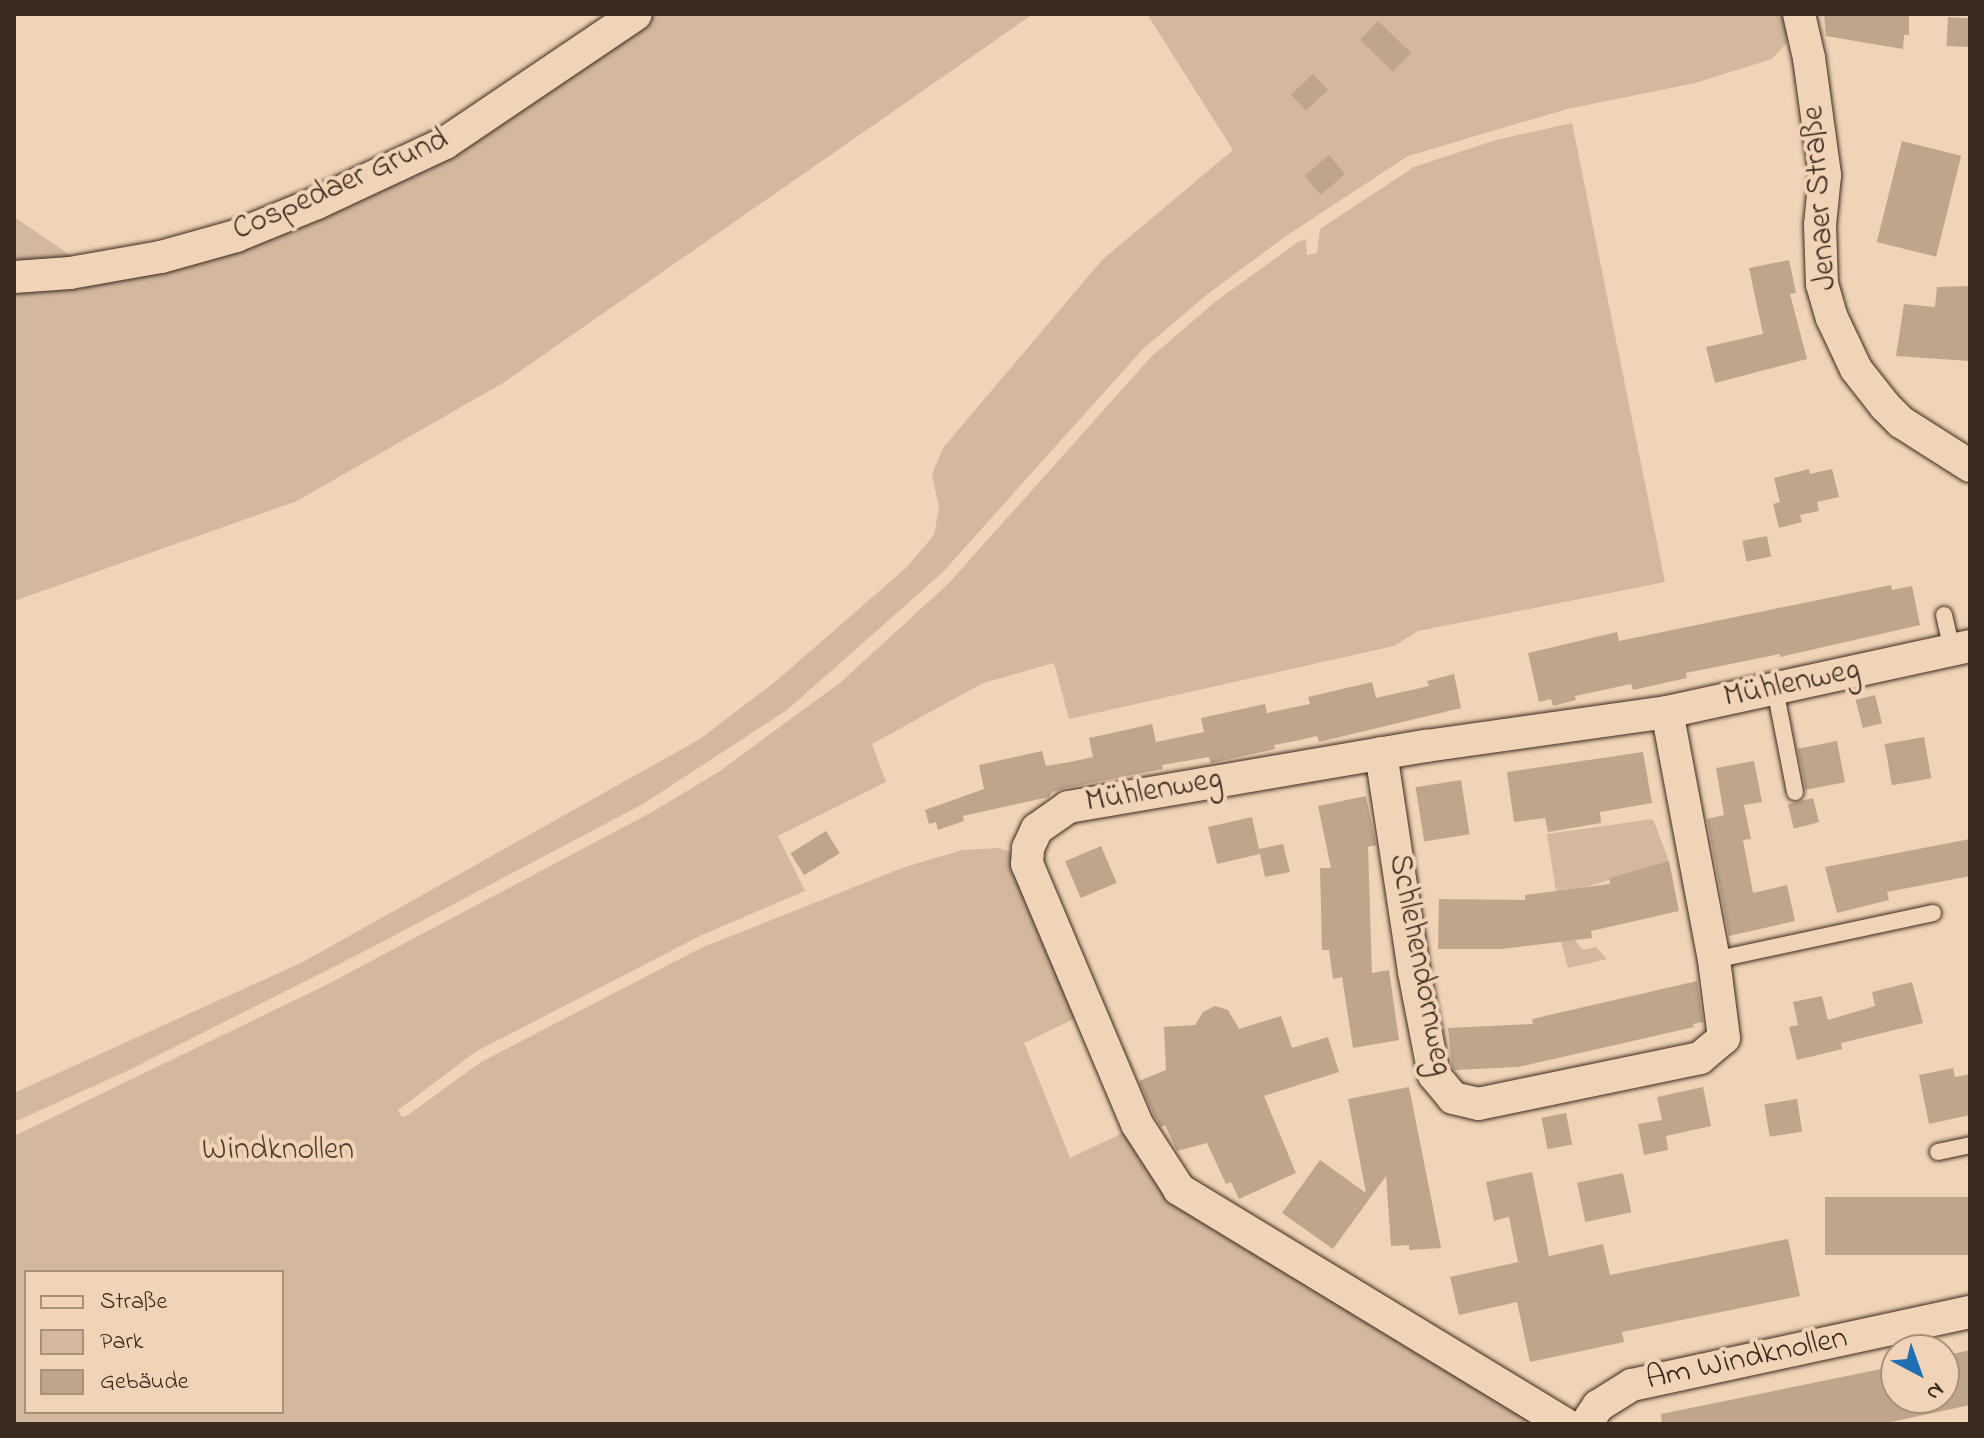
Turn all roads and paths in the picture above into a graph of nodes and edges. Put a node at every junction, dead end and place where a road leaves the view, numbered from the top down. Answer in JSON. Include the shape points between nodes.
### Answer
{"nodes":[{"id":1,"x":636,"y":14,"type":"edge"},
{"id":2,"x":1799,"y":14,"type":"edge"},
{"id":3,"x":14,"y":277,"type":"edge"},
{"id":4,"x":1970,"y":466,"type":"edge"},
{"id":5,"x":1944,"y":615,"type":"dead end"},
{"id":6,"x":1961,"y":648,"type":"edge"},
{"id":7,"x":1775,"y":689,"type":"junction"},
{"id":8,"x":1667,"y":712,"type":"junction"},
{"id":9,"x":1381,"y":753,"type":"junction"},
{"id":10,"x":1795,"y":792,"type":"dead end"},
{"id":11,"x":1933,"y":913,"type":"dead end"},
{"id":12,"x":1714,"y":960,"type":"junction"},
{"id":13,"x":1970,"y":1145,"type":"edge"},
{"id":14,"x":1938,"y":1152,"type":"dead end"},
{"id":15,"x":1970,"y":1312,"type":"edge"},
{"id":16,"x":1565,"y":1424,"type":"edge"},
{"id":17,"x":1586,"y":1424,"type":"edge"}],
"edges":[{"from":1,"to":3,"type":"street","name":"Cospedaer Grund","via":[[445,143],[317,203],[236,236],[161,257]]},
{"from":2,"to":4,"type":"street","name":"Jenaer Straße","via":[[1825,175],[1822,284],[1832,318],[1856,369],[1885,406]]},
{"from":5,"to":6,"type":"lane"},
{"from":6,"to":7,"type":"street","name":"Mühlenweg"},
{"from":7,"to":8,"type":"street","name":"Mühlenweg"},
{"from":7,"to":10,"type":"lane"},
{"from":8,"to":9,"type":"street","name":"Mühlenweg"},
{"from":8,"to":12,"type":"street","name":"Schlehendornweg"},
{"from":9,"to":12,"type":"street","name":"Schlehendornweg","via":[[1434,1075],[1453,1098],[1478,1104],[1498,1101],[1709,1054],[1724,1038]]},
{"from":9,"to":16,"type":"street","name":"Mühlenweg","via":[[1068,807],[1037,829],[1027,864],[1137,1124],[1179,1189]]},
{"from":11,"to":12,"type":"lane"},
{"from":13,"to":14,"type":"lane"},
{"from":15,"to":17,"type":"street","name":"Am Windknollen","via":[[1632,1385],[1598,1406]]}]}
